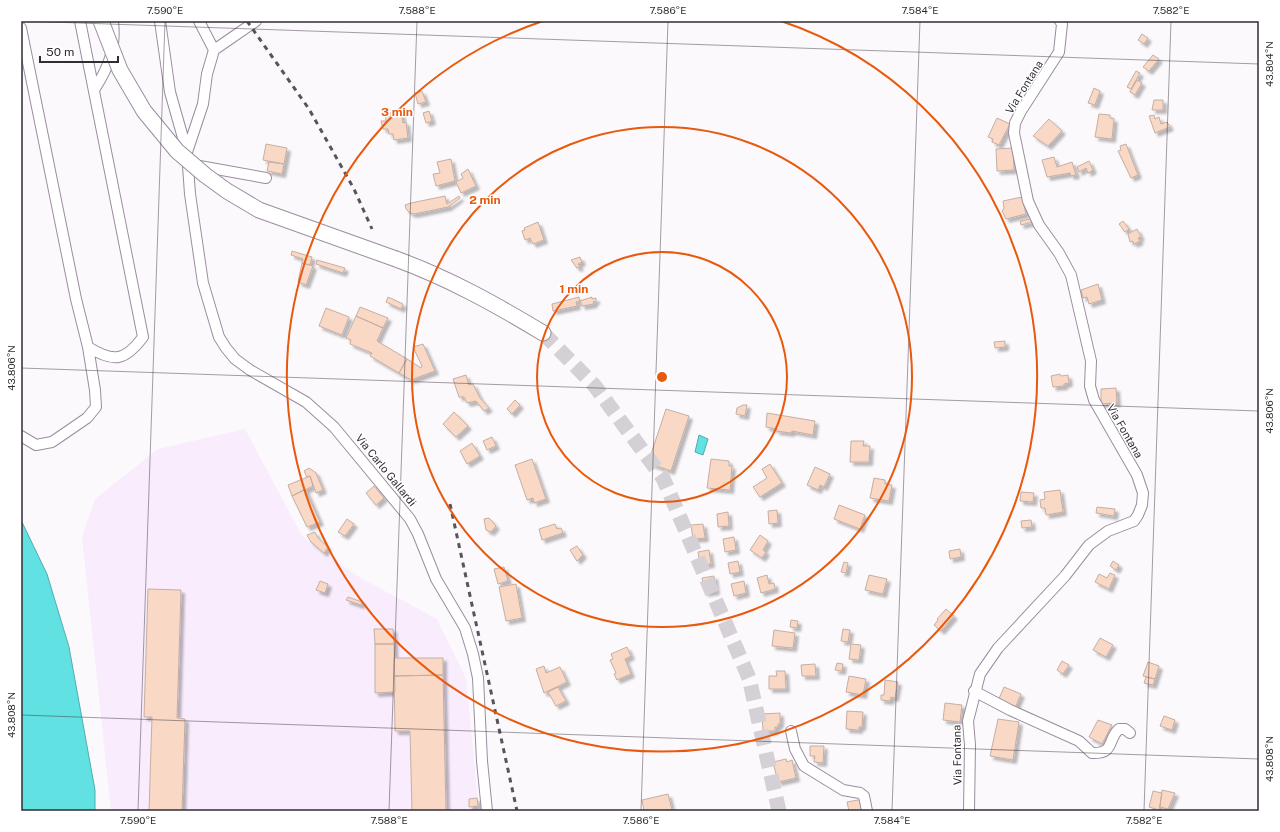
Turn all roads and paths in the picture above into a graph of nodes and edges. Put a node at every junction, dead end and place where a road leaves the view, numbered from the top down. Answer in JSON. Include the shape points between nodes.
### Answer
{"nodes":[{"id":1,"x":80,"y":21,"type":"edge"},
{"id":2,"x":102,"y":21,"type":"edge"},
{"id":3,"x":113,"y":21,"type":"edge"},
{"id":4,"x":160,"y":21,"type":"edge"},
{"id":5,"x":199,"y":21,"type":"edge"},
{"id":6,"x":256,"y":21,"type":"edge"},
{"id":7,"x":1060,"y":21,"type":"edge"},
{"id":8,"x":21,"y":28,"type":"edge"},
{"id":9,"x":214,"y":50,"type":"junction"},
{"id":10,"x":94,"y":90,"type":"junction"},
{"id":11,"x":187,"y":152,"type":"junction"},
{"id":12,"x":188,"y":164,"type":"junction"},
{"id":13,"x":266,"y":178,"type":"dead end"},
{"id":14,"x":542,"y":333,"type":"tunnel mouth"},
{"id":15,"x":88,"y":347,"type":"junction"},
{"id":16,"x":21,"y":436,"type":"edge"},
{"id":17,"x":974,"y":691,"type":"junction"},
{"id":18,"x":791,"y":731,"type":"dead end"},
{"id":19,"x":1130,"y":733,"type":"dead end"},
{"id":20,"x":487,"y":811,"type":"edge"},
{"id":21,"x":867,"y":811,"type":"edge"},
{"id":22,"x":969,"y":811,"type":"edge"}],
"edges":[{"from":1,"to":10,"type":"street"},
{"from":2,"to":14,"type":"highway","bridge":true,"via":[[120,70],[144,111],[177,151],[226,191],[259,210],[396,259],[462,286],[500,306]]},
{"from":3,"to":10,"type":"street","via":[[115,39],[107,71]]},
{"from":4,"to":11,"type":"street","via":[[170,92]]},
{"from":5,"to":9,"type":"street"},
{"from":6,"to":9,"type":"street"},
{"from":7,"to":17,"type":"street","name":"Via Fontana","via":[[1062,24],[1059,52],[1021,111],[1015,123],[1014,133],[1028,201],[1039,225],[1071,275],[1091,361],[1090,386],[1094,400],[1137,475],[1143,493],[1142,504],[1134,520],[1108,531],[1089,545],[1065,576],[998,648],[980,674]]},
{"from":8,"to":15,"type":"street"},
{"from":9,"to":11,"type":"street","via":[[207,74],[203,104]]},
{"from":10,"to":15,"type":"street","via":[[143,337],[133,351],[120,357],[103,356]]},
{"from":11,"to":12,"type":"street","name":"Via Carlo Gallardi"},
{"from":12,"to":13,"type":"street"},
{"from":12,"to":20,"type":"street","name":"Via Carlo Gallardi","via":[[203,282],[217,330],[226,348],[235,359],[250,370],[311,406],[334,427],[373,472],[410,518],[436,579],[465,628],[478,678]]},
{"from":15,"to":16,"type":"street","via":[[96,406],[87,418],[52,442],[36,445]]},
{"from":17,"to":19,"type":"street","via":[[1079,741],[1092,753],[1108,749],[1119,729],[1125,728]]},
{"from":17,"to":22,"type":"street","name":"Via Fontana","via":[[968,721]]},
{"from":18,"to":21,"type":"street","via":[[795,750],[804,766],[843,790],[860,793],[864,796]]}]}
